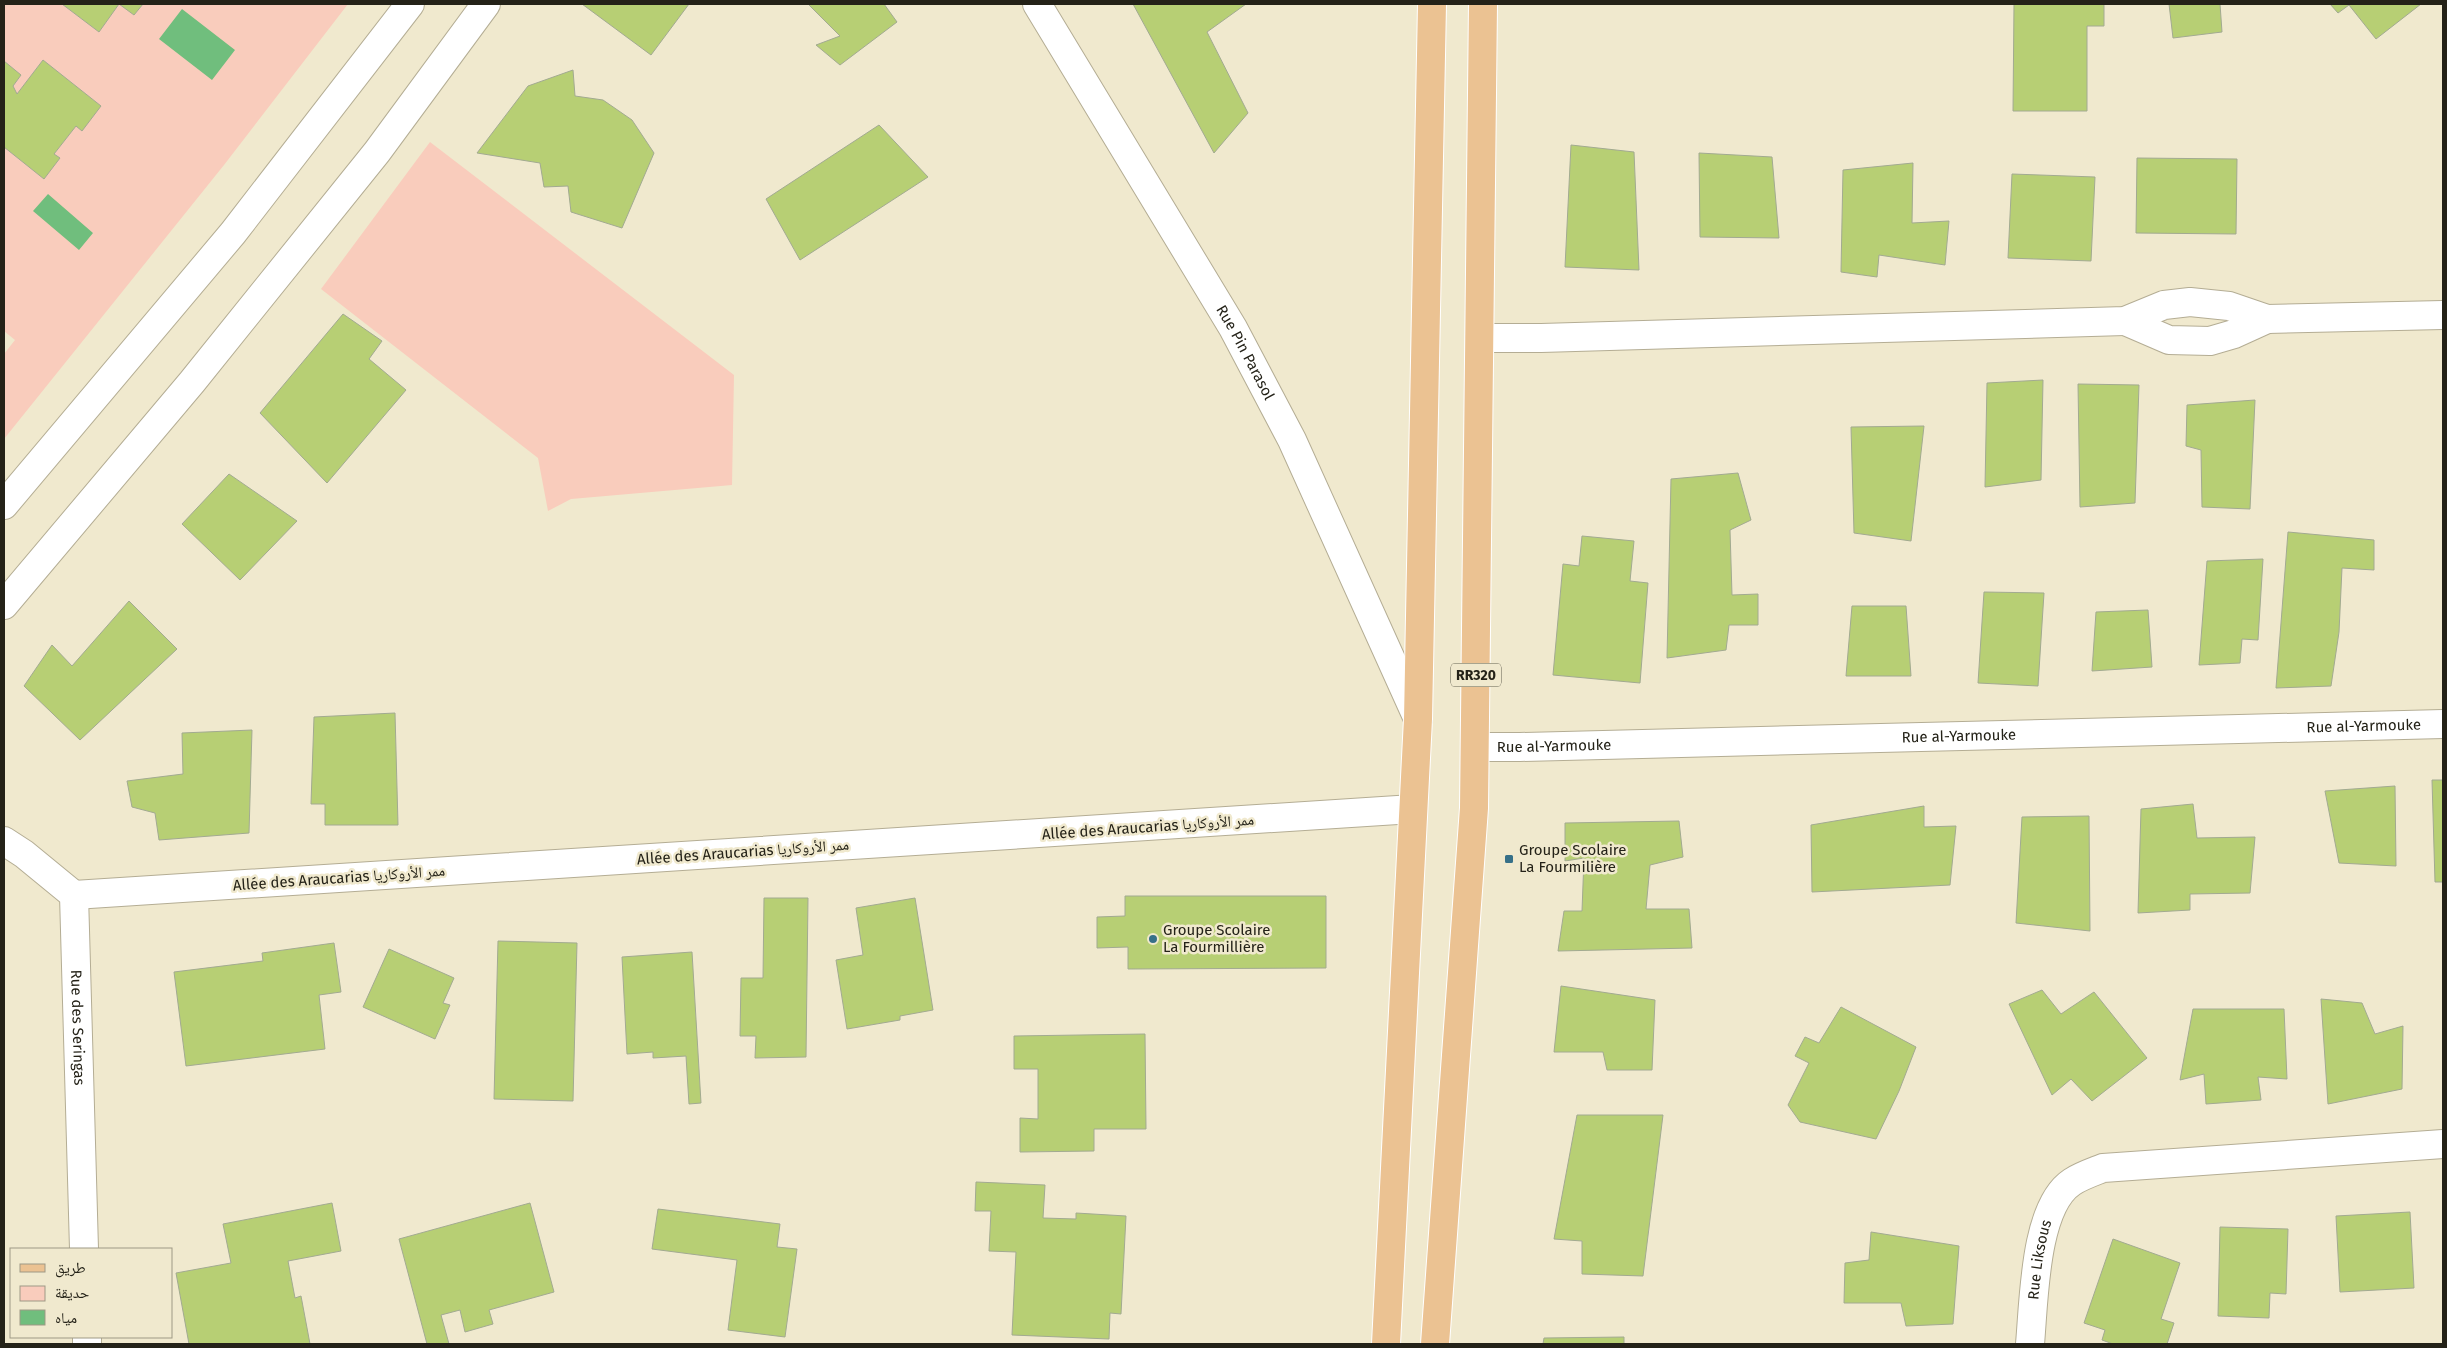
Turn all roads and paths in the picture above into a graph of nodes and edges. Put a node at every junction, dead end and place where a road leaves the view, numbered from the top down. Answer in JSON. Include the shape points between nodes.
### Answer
{"nodes":[{"id":1,"x":410,"y":4,"type":"edge"},
{"id":2,"x":486,"y":4,"type":"edge"},
{"id":3,"x":1037,"y":4,"type":"edge"},
{"id":4,"x":1432,"y":4,"type":"edge"},
{"id":5,"x":1483,"y":4,"type":"edge"},
{"id":6,"x":2443,"y":315,"type":"edge"},
{"id":7,"x":2267,"y":320,"type":"junction"},
{"id":8,"x":2125,"y":321,"type":"junction"},
{"id":9,"x":1480,"y":338,"type":"junction"},
{"id":10,"x":4,"y":505,"type":"edge"},
{"id":11,"x":4,"y":605,"type":"edge"},
{"id":12,"x":1418,"y":719,"type":"junction"},
{"id":13,"x":2443,"y":724,"type":"edge"},
{"id":14,"x":1475,"y":746,"type":"junction"},
{"id":15,"x":1413,"y":809,"type":"junction"},
{"id":16,"x":4,"y":841,"type":"edge"},
{"id":17,"x":74,"y":894,"type":"junction"},
{"id":18,"x":2443,"y":1144,"type":"edge"},
{"id":19,"x":84,"y":1248,"type":"edge"},
{"id":20,"x":1386,"y":1344,"type":"edge"},
{"id":21,"x":1435,"y":1344,"type":"edge"},
{"id":22,"x":2030,"y":1344,"type":"edge"}],
"edges":[{"from":1,"to":10,"type":"street","via":[[233,232]]},
{"from":2,"to":11,"type":"street","via":[[377,152],[192,382]]},
{"from":3,"to":12,"type":"street","name":"Rue Pin Parasol","via":[[1238,337],[1292,440]]},
{"from":4,"to":12,"type":"main road"},
{"from":5,"to":9,"type":"main road","number":"RR320"},
{"from":6,"to":7,"type":"street"},
{"from":7,"to":8,"type":"street","via":[[2229,306],[2190,302],[2164,305]]},
{"from":7,"to":8,"type":"street","via":[[2210,341],[2169,340]]},
{"from":8,"to":9,"type":"street"},
{"from":9,"to":14,"type":"main road","number":"RR320"},
{"from":12,"to":15,"type":"main road"},
{"from":13,"to":14,"type":"street","name":"Rue al-Yarmouke","via":[[1600,746]]},
{"from":14,"to":21,"type":"main road","number":"RR320","via":[[1473,818]]},
{"from":15,"to":17,"type":"street","name":"Allée des Araucarias ممر الأروكاريا"},
{"from":15,"to":20,"type":"main road"},
{"from":16,"to":17,"type":"street"},
{"from":17,"to":19,"type":"street","name":"Rue des Seringas"},
{"from":18,"to":22,"type":"street","name":"Rue Liksous","via":[[2103,1168],[2071,1182],[2050,1207],[2040,1242]]}]}
